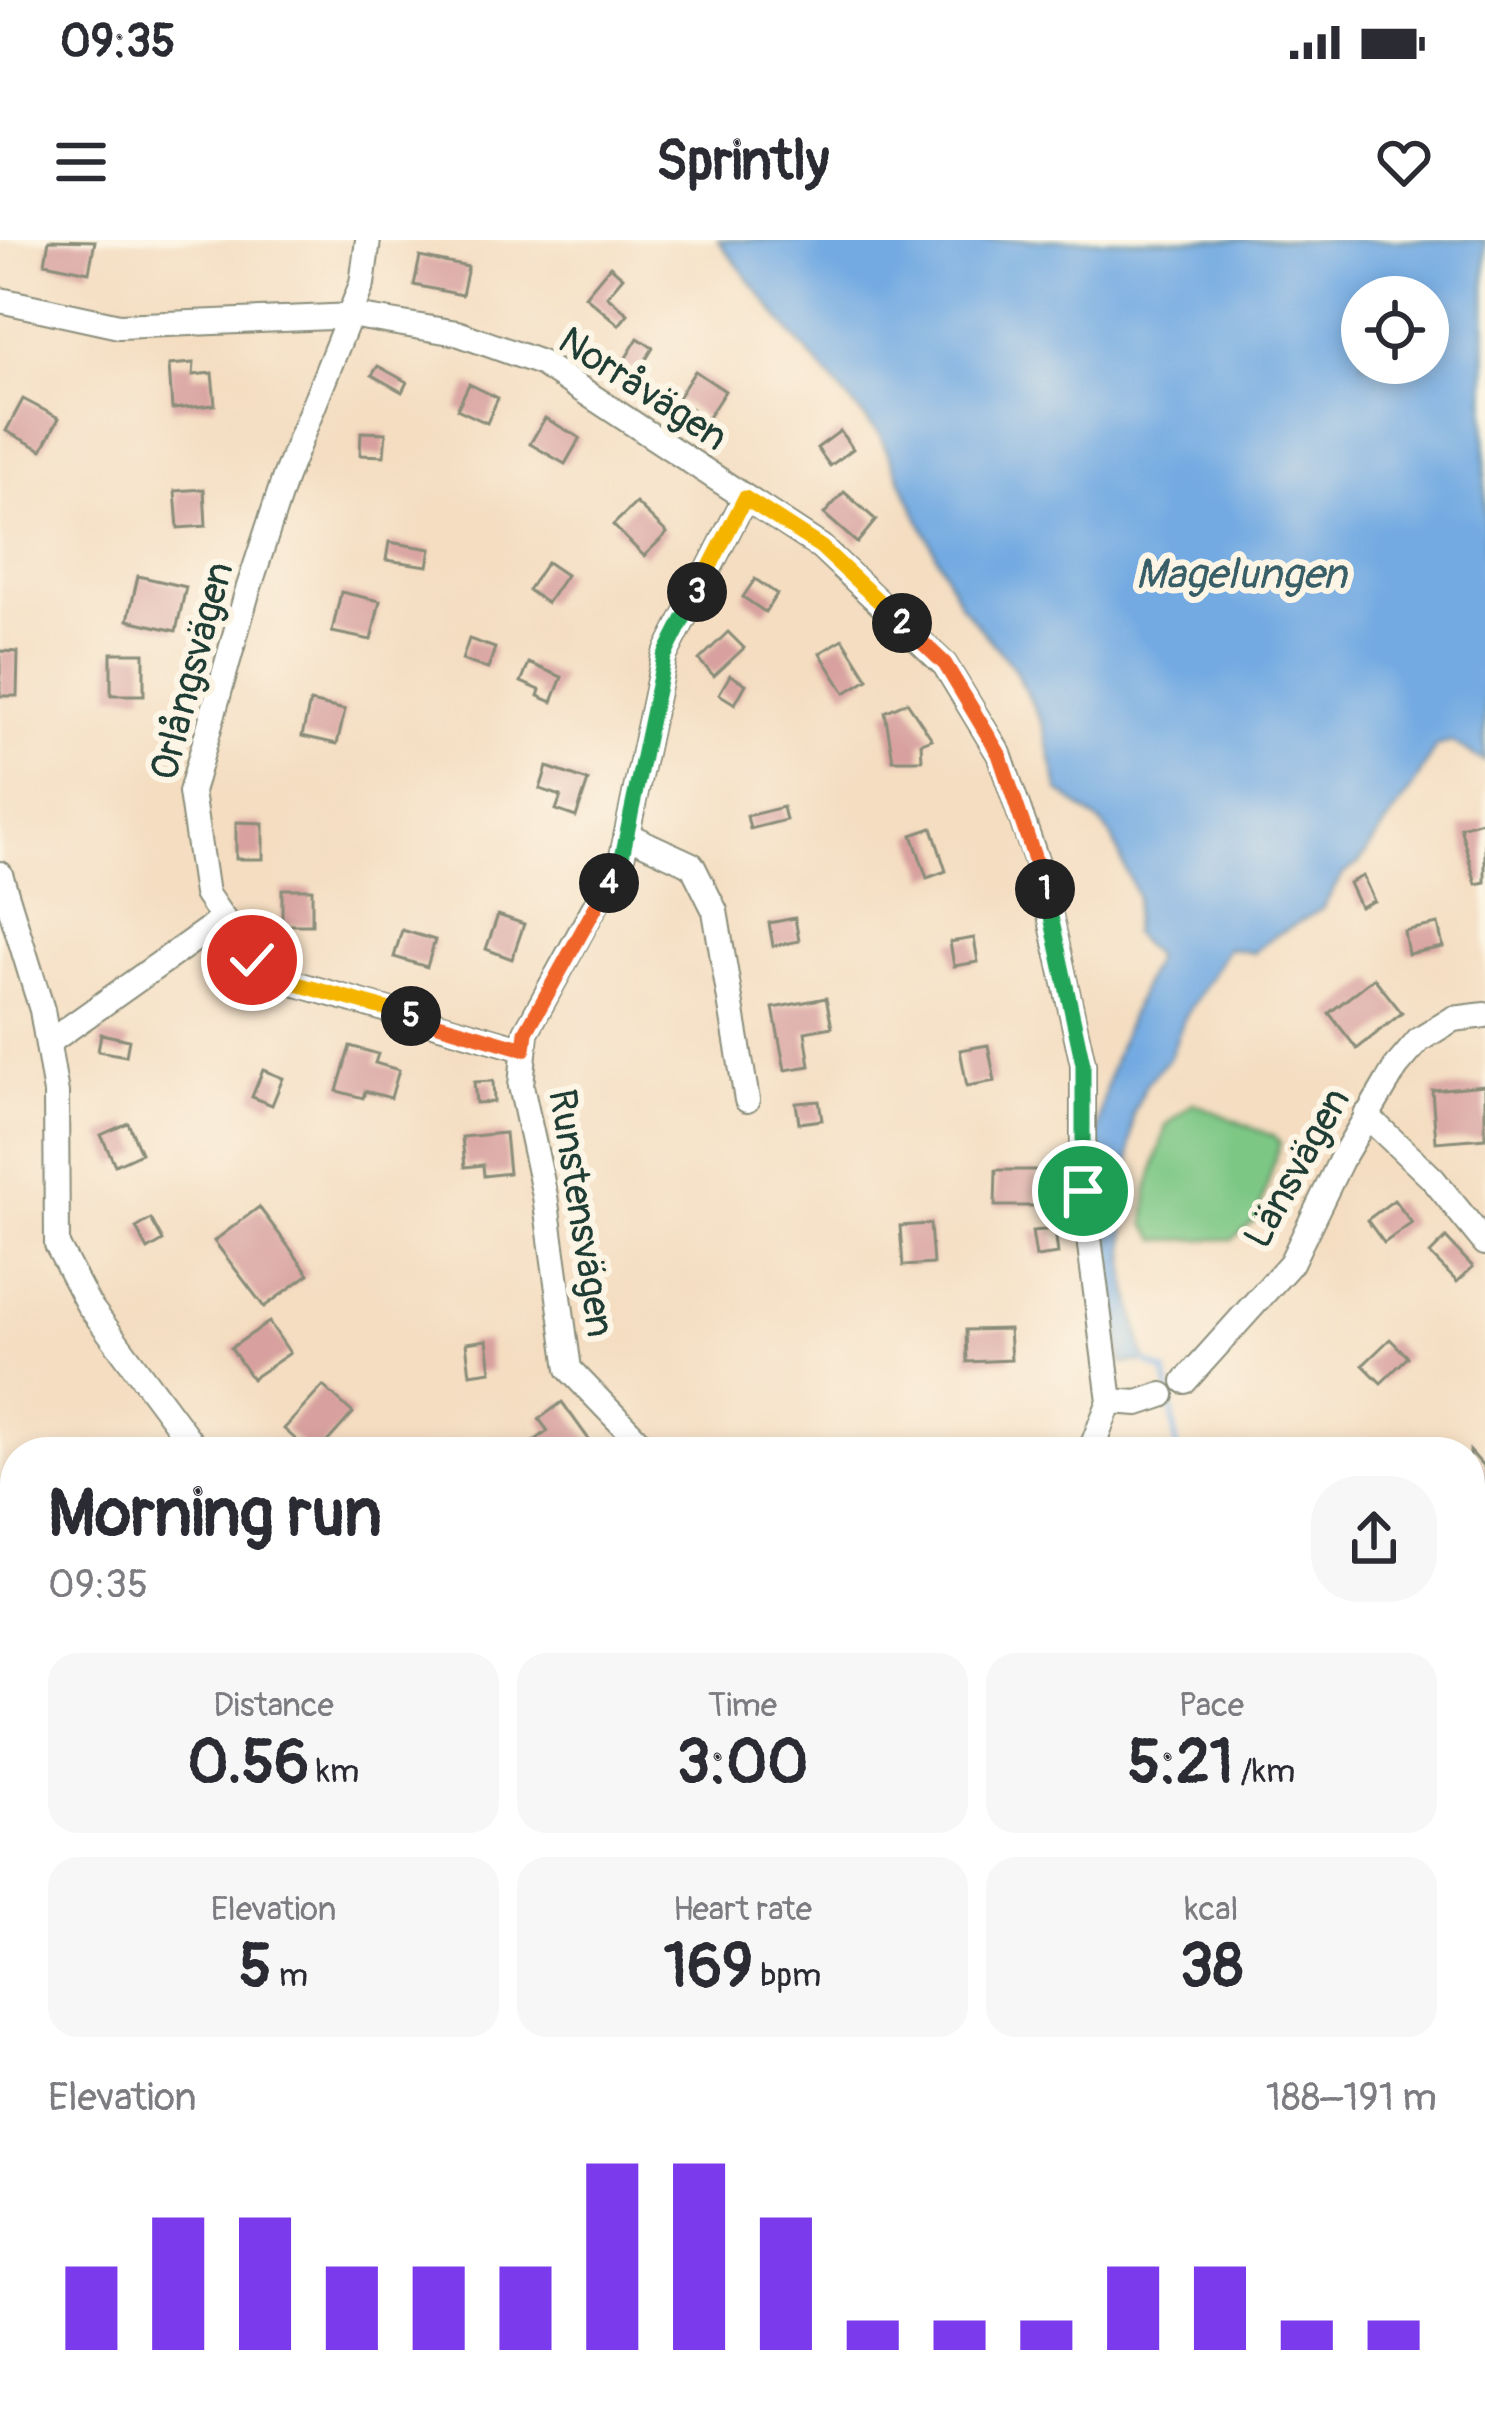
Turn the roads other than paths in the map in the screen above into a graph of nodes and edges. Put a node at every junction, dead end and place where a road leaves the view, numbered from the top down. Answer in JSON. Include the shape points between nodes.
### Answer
{"nodes":[{"id":1,"x":368,"y":240,"type":"edge"},
{"id":2,"x":0,"y":300,"type":"edge"},
{"id":3,"x":351,"y":317,"type":"junction"},
{"id":4,"x":745,"y":498,"type":"junction"},
{"id":5,"x":627,"y":835,"type":"junction"},
{"id":6,"x":0,"y":874,"type":"edge"},
{"id":7,"x":223,"y":919,"type":"junction"},
{"id":8,"x":1485,"y":1016,"type":"edge"},
{"id":9,"x":48,"y":1043,"type":"junction"},
{"id":10,"x":524,"y":1049,"type":"junction"},
{"id":11,"x":747,"y":1100,"type":"dead end"},
{"id":12,"x":1366,"y":1114,"type":"junction"},
{"id":13,"x":1485,"y":1243,"type":"edge"},
{"id":14,"x":1110,"y":1401,"type":"junction"},
{"id":15,"x":187,"y":1437,"type":"edge"},
{"id":16,"x":635,"y":1437,"type":"edge"},
{"id":17,"x":1096,"y":1437,"type":"edge"}],
"edges":[{"from":1,"to":3,"type":"street","name":"Orlångsvägen"},
{"from":2,"to":3,"type":"street","name":"Norråvägen","via":[[119,326]]},
{"from":3,"to":4,"type":"street","name":"Norråvägen","via":[[457,333],[542,363]]},
{"from":3,"to":7,"type":"street","name":"Orlångsvägen","via":[[285,477],[191,792],[206,894]]},
{"from":4,"to":5,"type":"street","name":"Runstensvägen","via":[[664,657]]},
{"from":4,"to":14,"type":"street","name":"Norråvägen","via":[[821,547],[945,664],[999,754],[1041,874],[1083,1064],[1083,1191]]},
{"from":5,"to":10,"type":"street","name":"Runstensvägen"},
{"from":5,"to":11,"type":"street","via":[[692,865],[715,911]]},
{"from":6,"to":9,"type":"street"},
{"from":7,"to":9,"type":"street"},
{"from":7,"to":10,"type":"street","name":"Orlångsvägen","via":[[252,960],[290,982]]},
{"from":8,"to":12,"type":"street","name":"Länsvägen","via":[[1453,1019],[1419,1040]]},
{"from":9,"to":15,"type":"street","via":[[56,1093],[56,1245],[88,1304]]},
{"from":10,"to":16,"type":"street","name":"Runstensvägen","via":[[521,1086],[569,1369]]},
{"from":12,"to":13,"type":"street"},
{"from":12,"to":14,"type":"street","name":"Länsvägen","via":[[1291,1263],[1173,1388],[1138,1403]]},
{"from":14,"to":17,"type":"street","name":"Norråvägen"}]}
